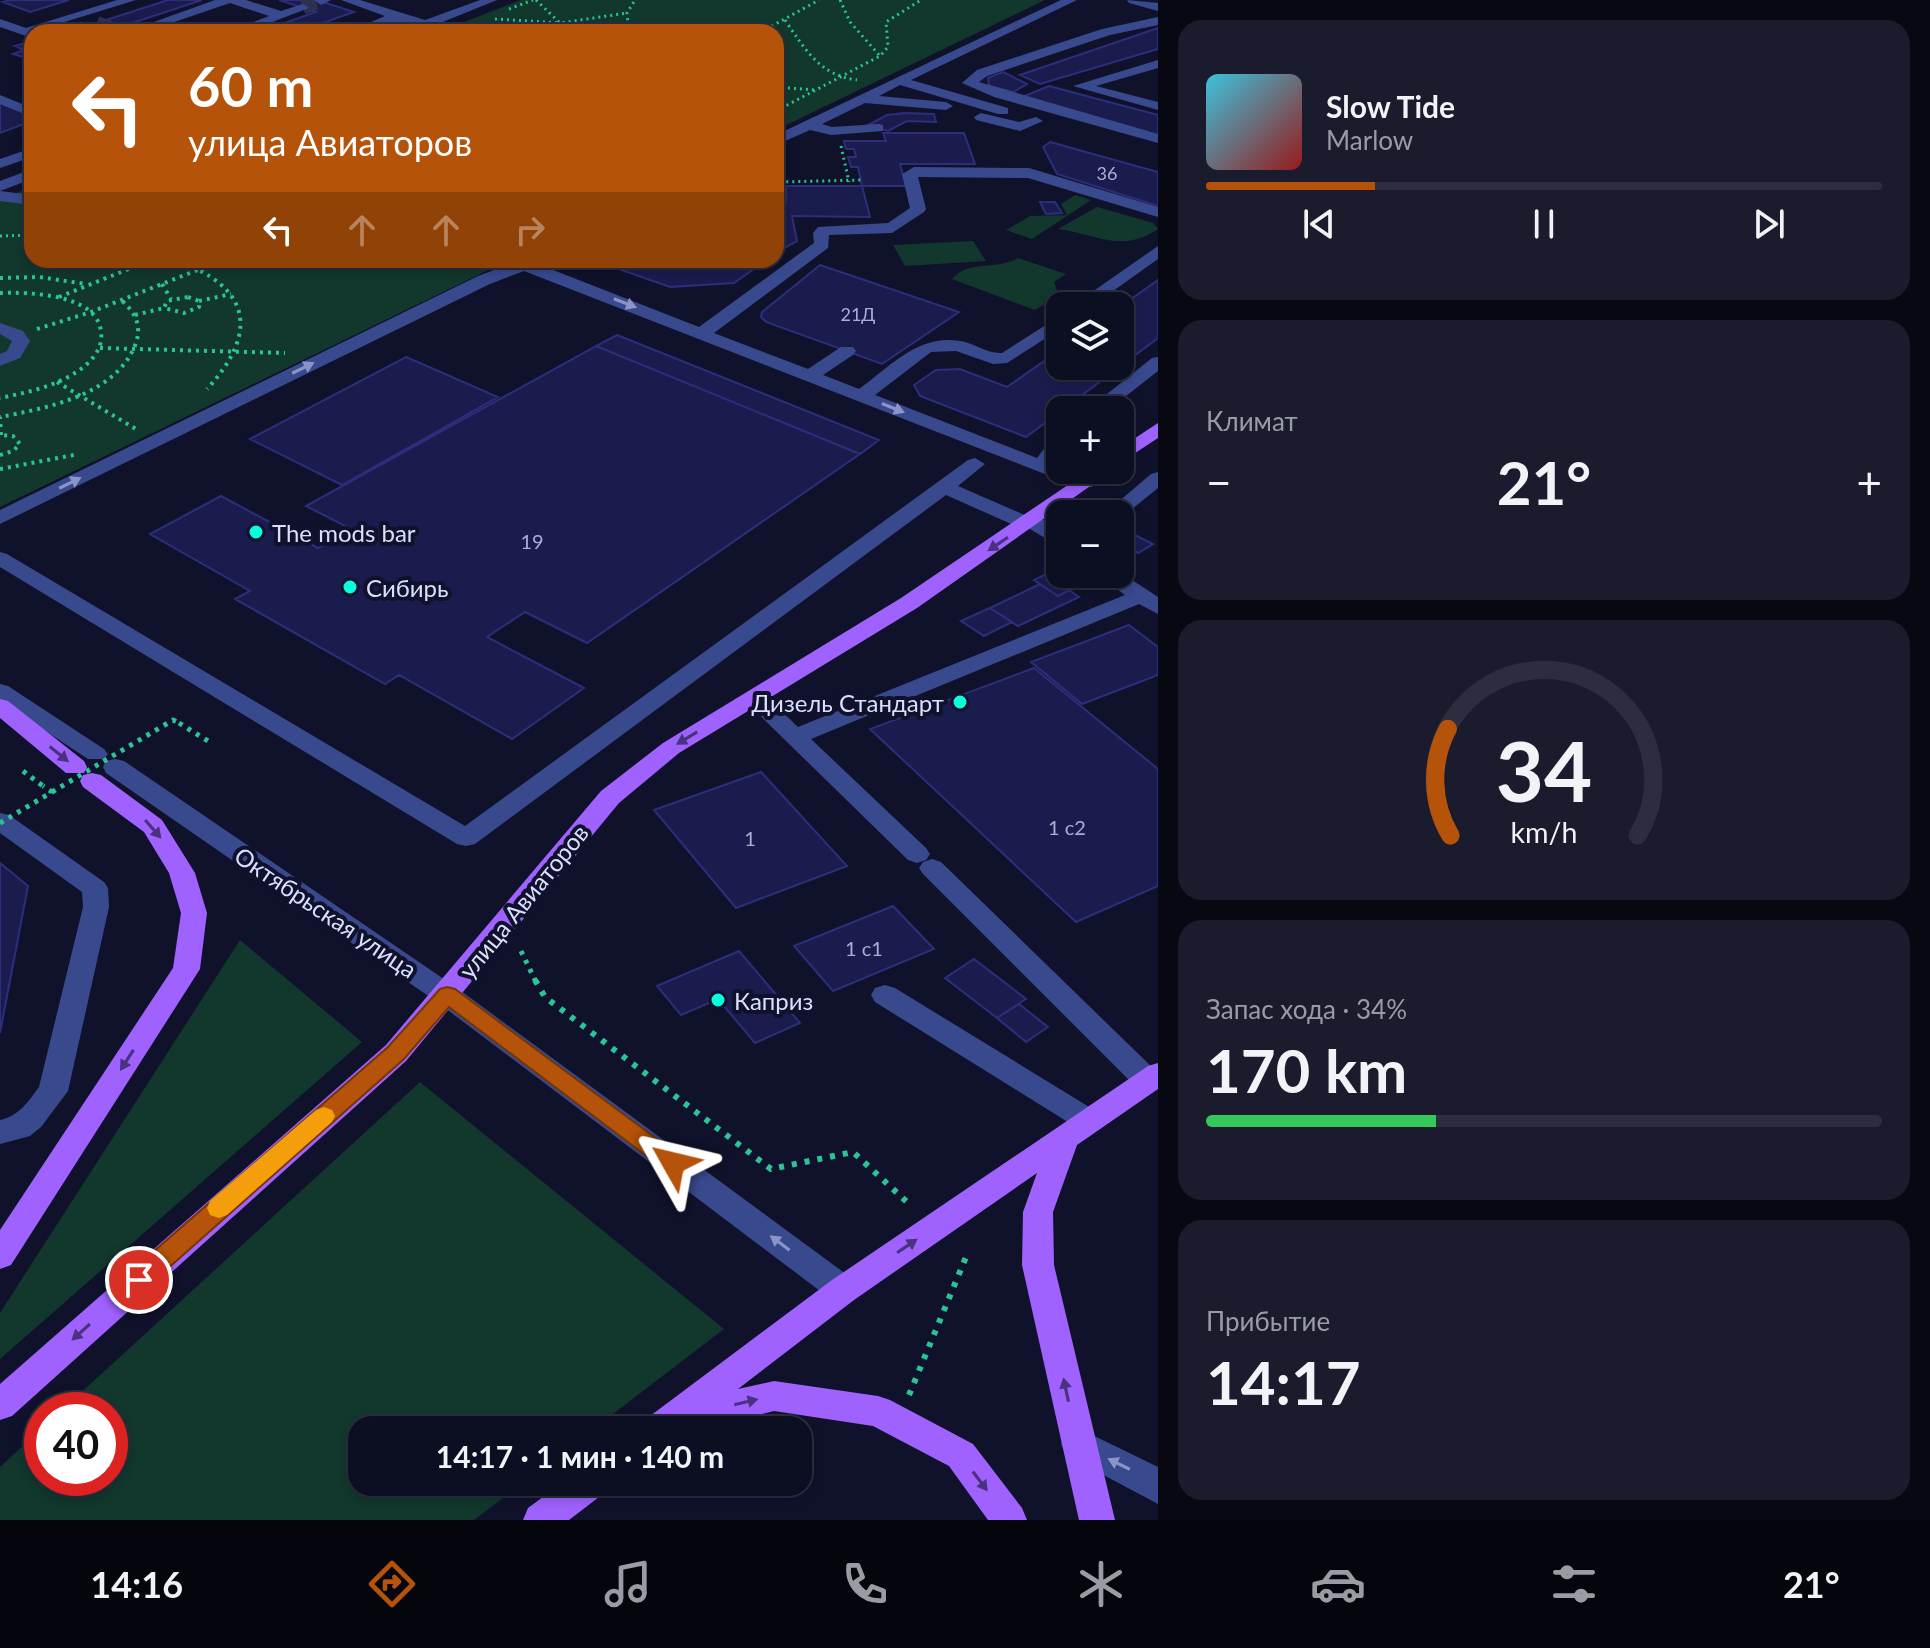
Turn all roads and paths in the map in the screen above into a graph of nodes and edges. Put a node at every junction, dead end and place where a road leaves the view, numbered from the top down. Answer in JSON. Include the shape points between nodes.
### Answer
{"nodes":[{"id":1,"x":130,"y":0,"type":"edge"},
{"id":2,"x":230,"y":0,"type":"edge"},
{"id":3,"x":347,"y":0,"type":"edge"},
{"id":4,"x":491,"y":0,"type":"edge"},
{"id":5,"x":536,"y":0,"type":"edge"},
{"id":6,"x":635,"y":0,"type":"edge"},
{"id":7,"x":819,"y":0,"type":"edge"},
{"id":8,"x":840,"y":0,"type":"edge"},
{"id":9,"x":921,"y":0,"type":"edge"},
{"id":10,"x":1071,"y":0,"type":"edge"},
{"id":11,"x":1133,"y":0,"type":"edge"},
{"id":12,"x":1158,"y":7,"type":"edge"},
{"id":13,"x":303,"y":8,"type":"dead end"},
{"id":14,"x":627,"y":13,"type":"junction"},
{"id":15,"x":280,"y":15,"type":"junction"},
{"id":16,"x":397,"y":16,"type":"junction"},
{"id":17,"x":77,"y":17,"type":"junction"},
{"id":18,"x":486,"y":18,"type":"dead end"},
{"id":19,"x":785,"y":20,"type":"junction"},
{"id":20,"x":1158,"y":21,"type":"edge"},
{"id":21,"x":0,"y":23,"type":"edge"},
{"id":22,"x":97,"y":23,"type":"tunnel mouth"},
{"id":23,"x":560,"y":23,"type":"junction"},
{"id":24,"x":56,"y":24,"type":"edge"},
{"id":25,"x":156,"y":24,"type":"edge"},
{"id":26,"x":255,"y":24,"type":"edge"},
{"id":27,"x":376,"y":24,"type":"edge"},
{"id":28,"x":423,"y":24,"type":"edge"},
{"id":29,"x":429,"y":24,"type":"edge"},
{"id":30,"x":563,"y":24,"type":"edge"},
{"id":31,"x":628,"y":24,"type":"edge"},
{"id":32,"x":777,"y":24,"type":"edge"},
{"id":33,"x":24,"y":31,"type":"edge"},
{"id":34,"x":880,"y":56,"type":"junction"},
{"id":35,"x":1158,"y":64,"type":"edge"},
{"id":36,"x":837,"y":79,"type":"junction"},
{"id":37,"x":901,"y":81,"type":"junction"},
{"id":38,"x":784,"y":88,"type":"edge"},
{"id":39,"x":819,"y":90,"type":"junction"},
{"id":40,"x":0,"y":99,"type":"edge"},
{"id":41,"x":865,"y":99,"type":"junction"},
{"id":42,"x":784,"y":106,"type":"edge"},
{"id":43,"x":1158,"y":106,"type":"edge"},
{"id":44,"x":24,"y":110,"type":"edge"},
{"id":45,"x":1036,"y":121,"type":"junction"},
{"id":46,"x":810,"y":125,"type":"junction"},
{"id":47,"x":878,"y":128,"type":"dead end"},
{"id":48,"x":784,"y":137,"type":"edge"},
{"id":49,"x":840,"y":139,"type":"dead end"},
{"id":50,"x":1158,"y":139,"type":"edge"},
{"id":51,"x":24,"y":155,"type":"edge"},
{"id":52,"x":1158,"y":155,"type":"edge"},
{"id":53,"x":0,"y":164,"type":"edge"},
{"id":54,"x":24,"y":177,"type":"edge"},
{"id":55,"x":861,"y":180,"type":"dead end"},
{"id":56,"x":784,"y":182,"type":"edge"},
{"id":57,"x":849,"y":182,"type":"junction"},
{"id":58,"x":0,"y":186,"type":"edge"},
{"id":59,"x":0,"y":196,"type":"edge"},
{"id":60,"x":24,"y":199,"type":"edge"},
{"id":61,"x":1158,"y":212,"type":"edge"},
{"id":62,"x":24,"y":235,"type":"edge"},
{"id":63,"x":0,"y":236,"type":"edge"},
{"id":64,"x":1158,"y":251,"type":"edge"},
{"id":65,"x":81,"y":268,"type":"edge"},
{"id":66,"x":132,"y":268,"type":"edge"},
{"id":67,"x":198,"y":268,"type":"edge"},
{"id":68,"x":516,"y":268,"type":"edge"},
{"id":69,"x":542,"y":268,"type":"edge"},
{"id":70,"x":201,"y":269,"type":"junction"},
{"id":71,"x":0,"y":278,"type":"edge"},
{"id":72,"x":66,"y":280,"type":"junction"},
{"id":73,"x":162,"y":284,"type":"junction"},
{"id":74,"x":89,"y":285,"type":"junction"},
{"id":75,"x":1101,"y":292,"type":"edge"},
{"id":76,"x":0,"y":293,"type":"edge"},
{"id":77,"x":231,"y":294,"type":"junction"},
{"id":78,"x":58,"y":298,"type":"junction"},
{"id":79,"x":171,"y":299,"type":"junction"},
{"id":80,"x":121,"y":300,"type":"junction"},
{"id":81,"x":199,"y":301,"type":"junction"},
{"id":82,"x":164,"y":308,"type":"junction"},
{"id":83,"x":91,"y":312,"type":"junction"},
{"id":84,"x":135,"y":315,"type":"junction"},
{"id":85,"x":9,"y":331,"type":"edge"},
{"id":86,"x":1046,"y":331,"type":"edge"},
{"id":87,"x":702,"y":333,"type":"junction"},
{"id":88,"x":100,"y":348,"type":"junction"},
{"id":89,"x":134,"y":349,"type":"junction"},
{"id":90,"x":847,"y":351,"type":"dead end"},
{"id":91,"x":237,"y":352,"type":"junction"},
{"id":92,"x":292,"y":354,"type":"dead end"},
{"id":93,"x":0,"y":361,"type":"edge"},
{"id":94,"x":1158,"y":362,"type":"edge"},
{"id":95,"x":811,"y":375,"type":"junction"},
{"id":96,"x":57,"y":382,"type":"junction"},
{"id":97,"x":79,"y":395,"type":"junction"},
{"id":98,"x":863,"y":395,"type":"junction"},
{"id":99,"x":200,"y":396,"type":"dead end"},
{"id":100,"x":1114,"y":396,"type":"edge"},
{"id":101,"x":0,"y":398,"type":"edge"},
{"id":102,"x":1158,"y":429,"type":"edge"},
{"id":103,"x":0,"y":435,"type":"edge"},
{"id":104,"x":132,"y":435,"type":"dead end"},
{"id":105,"x":1134,"y":447,"type":"edge"},
{"id":106,"x":81,"y":453,"type":"dead end"},
{"id":107,"x":0,"y":457,"type":"edge"},
{"id":108,"x":1046,"y":459,"type":"edge"},
{"id":109,"x":975,"y":464,"type":"dead end"},
{"id":110,"x":1041,"y":466,"type":"junction"},
{"id":111,"x":1046,"y":467,"type":"edge"},
{"id":112,"x":0,"y":469,"type":"edge"},
{"id":113,"x":1158,"y":478,"type":"edge"},
{"id":114,"x":1084,"y":484,"type":"edge"},
{"id":115,"x":944,"y":487,"type":"junction"},
{"id":116,"x":1131,"y":500,"type":"edge"},
{"id":117,"x":0,"y":518,"type":"edge"},
{"id":118,"x":1030,"y":523,"type":"junction"},
{"id":119,"x":1046,"y":533,"type":"edge"},
{"id":120,"x":0,"y":558,"type":"edge"},
{"id":121,"x":1129,"y":588,"type":"edge"},
{"id":122,"x":1150,"y":602,"type":"edge"},
{"id":123,"x":0,"y":691,"type":"edge"},
{"id":124,"x":754,"y":698,"type":"junction"},
{"id":125,"x":0,"y":706,"type":"edge"},
{"id":126,"x":796,"y":736,"type":"junction"},
{"id":127,"x":208,"y":741,"type":"dead end"},
{"id":128,"x":95,"y":767,"type":"junction"},
{"id":129,"x":23,"y":771,"type":"dead end"},
{"id":130,"x":52,"y":792,"type":"junction"},
{"id":131,"x":0,"y":822,"type":"edge"},
{"id":132,"x":521,"y":951,"type":"dead end"},
{"id":133,"x":447,"y":995,"type":"junction"},
{"id":134,"x":885,"y":995,"type":"dead end"},
{"id":135,"x":1153,"y":1078,"type":"edge"},
{"id":136,"x":1076,"y":1130,"type":"junction"},
{"id":137,"x":0,"y":1132,"type":"edge"},
{"id":138,"x":908,"y":1203,"type":"dead end"},
{"id":139,"x":0,"y":1256,"type":"edge"},
{"id":140,"x":966,"y":1257,"type":"dead end"},
{"id":141,"x":843,"y":1290,"type":"junction"},
{"id":142,"x":909,"y":1395,"type":"dead end"},
{"id":143,"x":0,"y":1405,"type":"edge"},
{"id":144,"x":676,"y":1416,"type":"edge"},
{"id":145,"x":698,"y":1416,"type":"edge"},
{"id":146,"x":1078,"y":1444,"type":"junction"},
{"id":147,"x":1158,"y":1488,"type":"edge"},
{"id":148,"x":573,"y":1496,"type":"edge"},
{"id":149,"x":541,"y":1520,"type":"edge"},
{"id":150,"x":1009,"y":1520,"type":"edge"},
{"id":151,"x":1097,"y":1520,"type":"edge"}],
"edges":[{"from":1,"to":17,"type":"street"},
{"from":2,"to":15,"type":"street"},
{"from":2,"to":25,"type":"street"},
{"from":3,"to":16,"type":"street"},
{"from":4,"to":29,"type":"street"},
{"from":5,"to":23,"type":"path"},
{"from":6,"to":14,"type":"path"},
{"from":7,"to":19,"type":"path"},
{"from":8,"to":34,"type":"path","via":[[850,22]]},
{"from":9,"to":34,"type":"path","via":[[886,22],[888,47]]},
{"from":10,"to":37,"type":"street"},
{"from":11,"to":12,"type":"street"},
{"from":13,"to":15,"type":"street"},
{"from":14,"to":23,"type":"path"},
{"from":14,"to":31,"type":"path"},
{"from":15,"to":26,"type":"street"},
{"from":16,"to":27,"type":"street"},
{"from":16,"to":28,"type":"street"},
{"from":17,"to":22,"type":"street"},
{"from":17,"to":24,"type":"street"},
{"from":18,"to":23,"type":"path"},
{"from":19,"to":32,"type":"path"},
{"from":19,"to":36,"type":"path","via":[[820,68]]},
{"from":20,"to":50,"type":"street","via":[[982,73],[969,83]]},
{"from":21,"to":33,"type":"street"},
{"from":23,"to":30,"type":"path"},
{"from":34,"to":36,"type":"path"},
{"from":35,"to":43,"type":"street","via":[[1080,86]]},
{"from":36,"to":39,"type":"path"},
{"from":37,"to":41,"type":"street"},
{"from":37,"to":45,"type":"street"},
{"from":38,"to":39,"type":"path"},
{"from":39,"to":42,"type":"path"},
{"from":40,"to":44,"type":"street"},
{"from":41,"to":45,"type":"street","via":[[943,105],[1020,127]]},
{"from":41,"to":46,"type":"street"},
{"from":45,"to":52,"type":"street"},
{"from":46,"to":47,"type":"street","via":[[831,131]]},
{"from":46,"to":48,"type":"street"},
{"from":49,"to":57,"type":"path"},
{"from":51,"to":53,"type":"street"},
{"from":54,"to":58,"type":"street"},
{"from":55,"to":57,"type":"path"},
{"from":56,"to":57,"type":"path"},
{"from":59,"to":60,"type":"street"},
{"from":61,"to":87,"type":"street","via":[[1029,173],[914,172],[910,174],[918,209],[896,227],[824,230],[822,245]]},
{"from":62,"to":63,"type":"path"},
{"from":64,"to":75,"type":"street"},
{"from":65,"to":72,"type":"path"},
{"from":66,"to":74,"type":"path"},
{"from":67,"to":70,"type":"path"},
{"from":117,"to":68,"type":"street","one_way":true},
{"from":69,"to":87,"type":"street","one_way":true},
{"from":70,"to":73,"type":"path"},
{"from":70,"to":77,"type":"path"},
{"from":71,"to":72,"type":"path"},
{"from":72,"to":74,"type":"path"},
{"from":73,"to":79,"type":"path"},
{"from":73,"to":80,"type":"path"},
{"from":74,"to":78,"type":"path"},
{"from":76,"to":78,"type":"path"},
{"from":77,"to":81,"type":"path"},
{"from":77,"to":91,"type":"path","via":[[242,325]]},
{"from":78,"to":83,"type":"path"},
{"from":79,"to":81,"type":"path"},
{"from":79,"to":82,"type":"path"},
{"from":80,"to":83,"type":"path"},
{"from":80,"to":84,"type":"path"},
{"from":81,"to":82,"type":"path","via":[[199,307],[184,313]]},
{"from":82,"to":84,"type":"path"},
{"from":83,"to":85,"type":"path"},
{"from":83,"to":88,"type":"path","via":[[104,329]]},
{"from":84,"to":89,"type":"path","via":[[139,333]]},
{"from":85,"to":93,"type":"street","via":[[19,348]]},
{"from":86,"to":98,"type":"street","via":[[1007,358],[993,359],[958,346],[927,347]]},
{"from":87,"to":95,"type":"street"},
{"from":88,"to":89,"type":"path"},
{"from":88,"to":96,"type":"path","via":[[88,363]]},
{"from":89,"to":91,"type":"path"},
{"from":89,"to":97,"type":"path","via":[[110,378]]},
{"from":90,"to":95,"type":"street"},
{"from":91,"to":92,"type":"path"},
{"from":91,"to":99,"type":"path"},
{"from":94,"to":100,"type":"street"},
{"from":95,"to":98,"type":"street"},
{"from":96,"to":97,"type":"path"},
{"from":96,"to":101,"type":"path"},
{"from":97,"to":103,"type":"path","via":[[0,417]]},
{"from":97,"to":104,"type":"path","via":[[141,431]]},
{"from":98,"to":110,"type":"street","one_way":true},
{"from":102,"to":105,"type":"main road"},
{"from":103,"to":107,"type":"path","via":[[13,436],[20,444]]},
{"from":106,"to":112,"type":"path"},
{"from":108,"to":110,"type":"street"},
{"from":109,"to":115,"type":"street"},
{"from":110,"to":111,"type":"street"},
{"from":113,"to":116,"type":"street"},
{"from":114,"to":118,"type":"main road","name":"улица Авиаторов"},
{"from":115,"to":118,"type":"street"},
{"from":115,"to":120,"type":"street","via":[[466,838]]},
{"from":118,"to":119,"type":"street"},
{"from":118,"to":124,"type":"main road","name":"улица Авиаторов","one_way":true},
{"from":121,"to":122,"type":"street"},
{"from":122,"to":126,"type":"street"},
{"from":123,"to":128,"type":"street","name":"Октябрьская улица"},
{"from":124,"to":126,"type":"street"},
{"from":124,"to":133,"type":"main road","name":"улица Авиаторов","one_way":true,"via":[[671,748],[610,797]]},
{"from":125,"to":128,"type":"main road","one_way":true},
{"from":126,"to":135,"type":"street"},
{"from":127,"to":130,"type":"path","bridge":true,"via":[[173,720]]},
{"from":128,"to":133,"type":"street","name":"Октябрьская улица"},
{"from":128,"to":139,"type":"main road","one_way":true,"via":[[153,826],[182,873],[194,913],[191,947],[186,969]]},
{"from":129,"to":130,"type":"path","bridge":true},
{"from":130,"to":131,"type":"path","bridge":true},
{"from":131,"to":137,"type":"street","via":[[95,888],[96,907],[53,1091],[20,1128]]},
{"from":132,"to":138,"type":"path","via":[[545,997],[771,1169],[853,1152]]},
{"from":141,"to":133,"type":"street","name":"Октябрьская улица","one_way":true},
{"from":133,"to":143,"type":"main road","name":"улица Авиаторов","one_way":true,"via":[[396,1053]]},
{"from":134,"to":136,"type":"street"},
{"from":135,"to":136,"type":"main road"},
{"from":141,"to":136,"type":"main road","one_way":true},
{"from":146,"to":136,"type":"main road","one_way":true,"via":[[1038,1265],[1038,1212]]},
{"from":140,"to":142,"type":"path"},
{"from":141,"to":144,"type":"main road"},
{"from":145,"to":150,"type":"main road","one_way":true,"via":[[774,1396],[878,1411],[961,1455]]},
{"from":147,"to":146,"type":"street","one_way":true},
{"from":146,"to":151,"type":"main road"},
{"from":148,"to":149,"type":"main road"}]}
